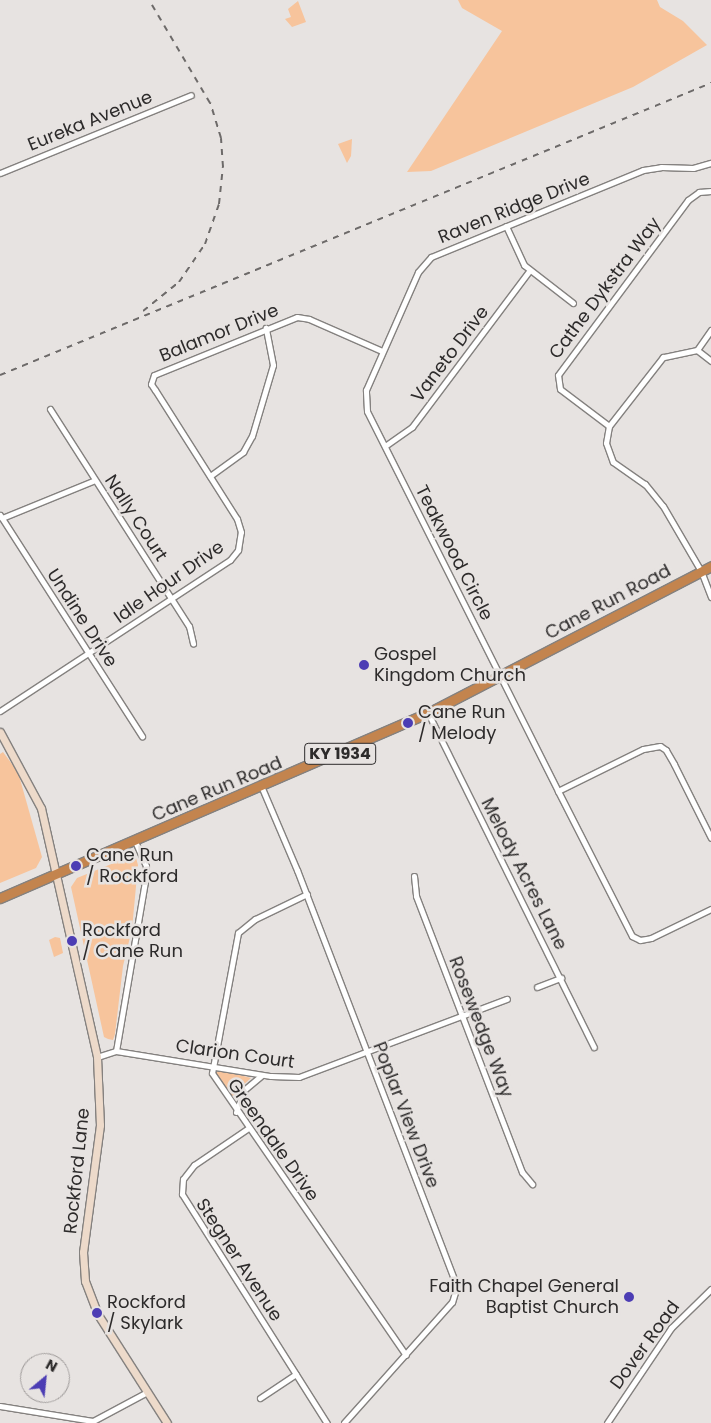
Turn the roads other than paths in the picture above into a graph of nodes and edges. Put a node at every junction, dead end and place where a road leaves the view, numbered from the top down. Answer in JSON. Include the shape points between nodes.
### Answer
{"nodes":[{"id":1,"x":191,"y":95,"type":"dead end"},
{"id":2,"x":711,"y":163,"type":"edge"},
{"id":3,"x":0,"y":173,"type":"edge"},
{"id":4,"x":711,"y":191,"type":"edge"},
{"id":5,"x":506,"y":226,"type":"junction"},
{"id":6,"x":530,"y":270,"type":"junction"},
{"id":7,"x":573,"y":303,"type":"dead end"},
{"id":8,"x":266,"y":328,"type":"junction"},
{"id":9,"x":711,"y":330,"type":"edge"},
{"id":10,"x":696,"y":350,"type":"junction"},
{"id":11,"x":382,"y":351,"type":"junction"},
{"id":12,"x":711,"y":361,"type":"edge"},
{"id":13,"x":152,"y":380,"type":"joint"},
{"id":14,"x":50,"y":409,"type":"dead end"},
{"id":15,"x":609,"y":426,"type":"junction"},
{"id":16,"x":385,"y":446,"type":"junction"},
{"id":17,"x":210,"y":476,"type":"junction"},
{"id":18,"x":95,"y":480,"type":"junction"},
{"id":19,"x":1,"y":517,"type":"edge"},
{"id":20,"x":711,"y":566,"type":"edge"},
{"id":21,"x":701,"y":572,"type":"junction"},
{"id":22,"x":711,"y":597,"type":"edge"},
{"id":23,"x":171,"y":598,"type":"junction"},
{"id":24,"x":194,"y":644,"type":"dead end"},
{"id":25,"x":89,"y":653,"type":"junction"},
{"id":26,"x":500,"y":677,"type":"junction"},
{"id":27,"x":0,"y":711,"type":"edge"},
{"id":28,"x":428,"y":714,"type":"junction"},
{"id":29,"x":0,"y":732,"type":"edge"},
{"id":30,"x":142,"y":736,"type":"dead end"},
{"id":31,"x":262,"y":788,"type":"junction"},
{"id":32,"x":558,"y":791,"type":"junction"},
{"id":33,"x":711,"y":838,"type":"edge"},
{"id":34,"x":135,"y":841,"type":"junction"},
{"id":35,"x":57,"y":874,"type":"junction"},
{"id":36,"x":414,"y":876,"type":"dead end"},
{"id":37,"x":307,"y":894,"type":"junction"},
{"id":38,"x":0,"y":898,"type":"edge"},
{"id":39,"x":711,"y":909,"type":"edge"},
{"id":40,"x":561,"y":978,"type":"junction"},
{"id":41,"x":537,"y":987,"type":"dead end"},
{"id":42,"x":507,"y":998,"type":"dead end"},
{"id":43,"x":462,"y":1016,"type":"junction"},
{"id":44,"x":594,"y":1047,"type":"dead end"},
{"id":45,"x":116,"y":1051,"type":"junction"},
{"id":46,"x":367,"y":1052,"type":"junction"},
{"id":47,"x":97,"y":1057,"type":"junction"},
{"id":48,"x":213,"y":1066,"type":"junction"},
{"id":49,"x":262,"y":1075,"type":"junction"},
{"id":50,"x":236,"y":1112,"type":"junction"},
{"id":51,"x":247,"y":1128,"type":"junction"},
{"id":52,"x":532,"y":1184,"type":"dead end"},
{"id":53,"x":711,"y":1289,"type":"edge"},
{"id":54,"x":406,"y":1355,"type":"junction"},
{"id":55,"x":296,"y":1374,"type":"junction"},
{"id":56,"x":147,"y":1392,"type":"junction"},
{"id":57,"x":260,"y":1398,"type":"dead end"},
{"id":58,"x":0,"y":1406,"type":"edge"},
{"id":59,"x":102,"y":1420,"type":"edge"},
{"id":60,"x":167,"y":1423,"type":"edge"},
{"id":61,"x":328,"y":1423,"type":"edge"},
{"id":62,"x":344,"y":1423,"type":"edge"},
{"id":63,"x":607,"y":1423,"type":"edge"}],
"edges":[{"from":1,"to":3,"type":"street","name":"Eureka Avenue"},
{"from":2,"to":5,"type":"street","name":"Raven Ridge Drive","via":[[694,168],[643,170]]},
{"from":4,"to":15,"type":"street","name":"Cathe Dykstra Way","via":[[699,192],[688,200],[558,375],[560,389]]},
{"from":5,"to":6,"type":"street","via":[[519,257]]},
{"from":5,"to":11,"type":"street","name":"Raven Ridge Drive","via":[[435,255],[424,263]]},
{"from":6,"to":7,"type":"street"},
{"from":6,"to":16,"type":"street","name":"Vaneto Drive","via":[[412,427]]},
{"from":8,"to":11,"type":"street","name":"Balamor Drive","via":[[305,317]]},
{"from":8,"to":13,"type":"street","name":"Balamor Drive","via":[[158,372]]},
{"from":8,"to":17,"type":"street","via":[[273,365],[252,436],[243,452]]},
{"from":9,"to":10,"type":"street"},
{"from":10,"to":12,"type":"street"},
{"from":10,"to":15,"type":"street","via":[[663,357]]},
{"from":11,"to":16,"type":"street","name":"Teakwood Circle","via":[[369,381],[365,401]]},
{"from":13,"to":17,"type":"street","name":"Idle Hour Drive","via":[[155,390]]},
{"from":14,"to":18,"type":"street","name":"Nally Court"},
{"from":15,"to":21,"type":"street","via":[[606,443],[609,457],[653,493]]},
{"from":16,"to":26,"type":"street","name":"Teakwood Circle"},
{"from":17,"to":23,"type":"street","name":"Idle Hour Drive","via":[[240,527],[240,545],[230,560]]},
{"from":18,"to":19,"type":"street"},
{"from":18,"to":23,"type":"street","name":"Nally Court"},
{"from":19,"to":25,"type":"street","name":"Undine Drive"},
{"from":20,"to":21,"type":"highway","name":"Cane Run Road","number":"KY 1934"},
{"from":21,"to":22,"type":"street"},
{"from":21,"to":26,"type":"highway","name":"Cane Run Road","number":"KY 1934"},
{"from":23,"to":24,"type":"street","name":"Nally Court","via":[[189,626]]},
{"from":23,"to":25,"type":"street","name":"Idle Hour Drive"},
{"from":25,"to":27,"type":"street","name":"Idle Hour Drive"},
{"from":25,"to":30,"type":"street","name":"Undine Drive"},
{"from":26,"to":28,"type":"highway","name":"Cane Run Road","number":"KY 1934"},
{"from":26,"to":32,"type":"street","name":"Teakwood Circle"},
{"from":28,"to":31,"type":"highway","name":"Cane Run Road","number":"KY 1934"},
{"from":28,"to":40,"type":"street","name":"Melody Acres Lane"},
{"from":29,"to":35,"type":"main road","name":"Rockford Lane","via":[[41,808]]},
{"from":31,"to":34,"type":"highway","name":"Cane Run Road","number":"KY 1934"},
{"from":31,"to":37,"type":"street","name":"Poplar View Drive"},
{"from":32,"to":33,"type":"street","via":[[643,748],[660,746],[674,764]]},
{"from":32,"to":39,"type":"street","name":"Teakwood Circle","via":[[632,936],[651,938]]},
{"from":34,"to":35,"type":"highway","name":"Cane Run Road","number":"KY 1934"},
{"from":34,"to":45,"type":"street","via":[[146,866],[145,881]]},
{"from":35,"to":38,"type":"highway","name":"Cane Run Road","number":"KY 1934"},
{"from":35,"to":47,"type":"main road","name":"Rockford Lane"},
{"from":36,"to":43,"type":"street","name":"Rosewedge Way","via":[[416,896]]},
{"from":37,"to":46,"type":"street","name":"Poplar View Drive"},
{"from":37,"to":48,"type":"street","name":"Greendale Drive","via":[[255,919],[238,933]]},
{"from":40,"to":41,"type":"street"},
{"from":40,"to":44,"type":"street","name":"Melody Acres Lane"},
{"from":42,"to":43,"type":"street","name":"Clarion Court"},
{"from":43,"to":46,"type":"street","name":"Clarion Court"},
{"from":43,"to":52,"type":"street","name":"Rosewedge Way","via":[[522,1172]]},
{"from":45,"to":47,"type":"street","name":"Clarion Court"},
{"from":45,"to":48,"type":"street","name":"Clarion Court"},
{"from":46,"to":49,"type":"street","name":"Clarion Court","via":[[299,1078]]},
{"from":46,"to":54,"type":"street","name":"Poplar View Drive","via":[[457,1286],[452,1302]]},
{"from":47,"to":56,"type":"main road","name":"Rockford Lane","via":[[100,1125],[84,1252],[85,1281],[98,1313]]},
{"from":48,"to":49,"type":"street","name":"Clarion Court"},
{"from":48,"to":50,"type":"street","name":"Greendale Drive","via":[[212,1077]]},
{"from":49,"to":50,"type":"street","via":[[244,1090]]},
{"from":50,"to":51,"type":"street","name":"Greendale Drive"},
{"from":51,"to":54,"type":"street","name":"Greendale Drive"},
{"from":51,"to":55,"type":"street","name":"Stegner Avenue","via":[[189,1170],[183,1179],[182,1194]]},
{"from":53,"to":63,"type":"street","name":"Dover Road","via":[[671,1328]]},
{"from":54,"to":62,"type":"street","name":"Poplar View Drive"},
{"from":55,"to":57,"type":"street"},
{"from":55,"to":61,"type":"street","name":"Stegner Avenue"},
{"from":56,"to":59,"type":"street"},
{"from":56,"to":60,"type":"main road","name":"Rockford Lane"},
{"from":58,"to":59,"type":"street","via":[[88,1421]]}]}
